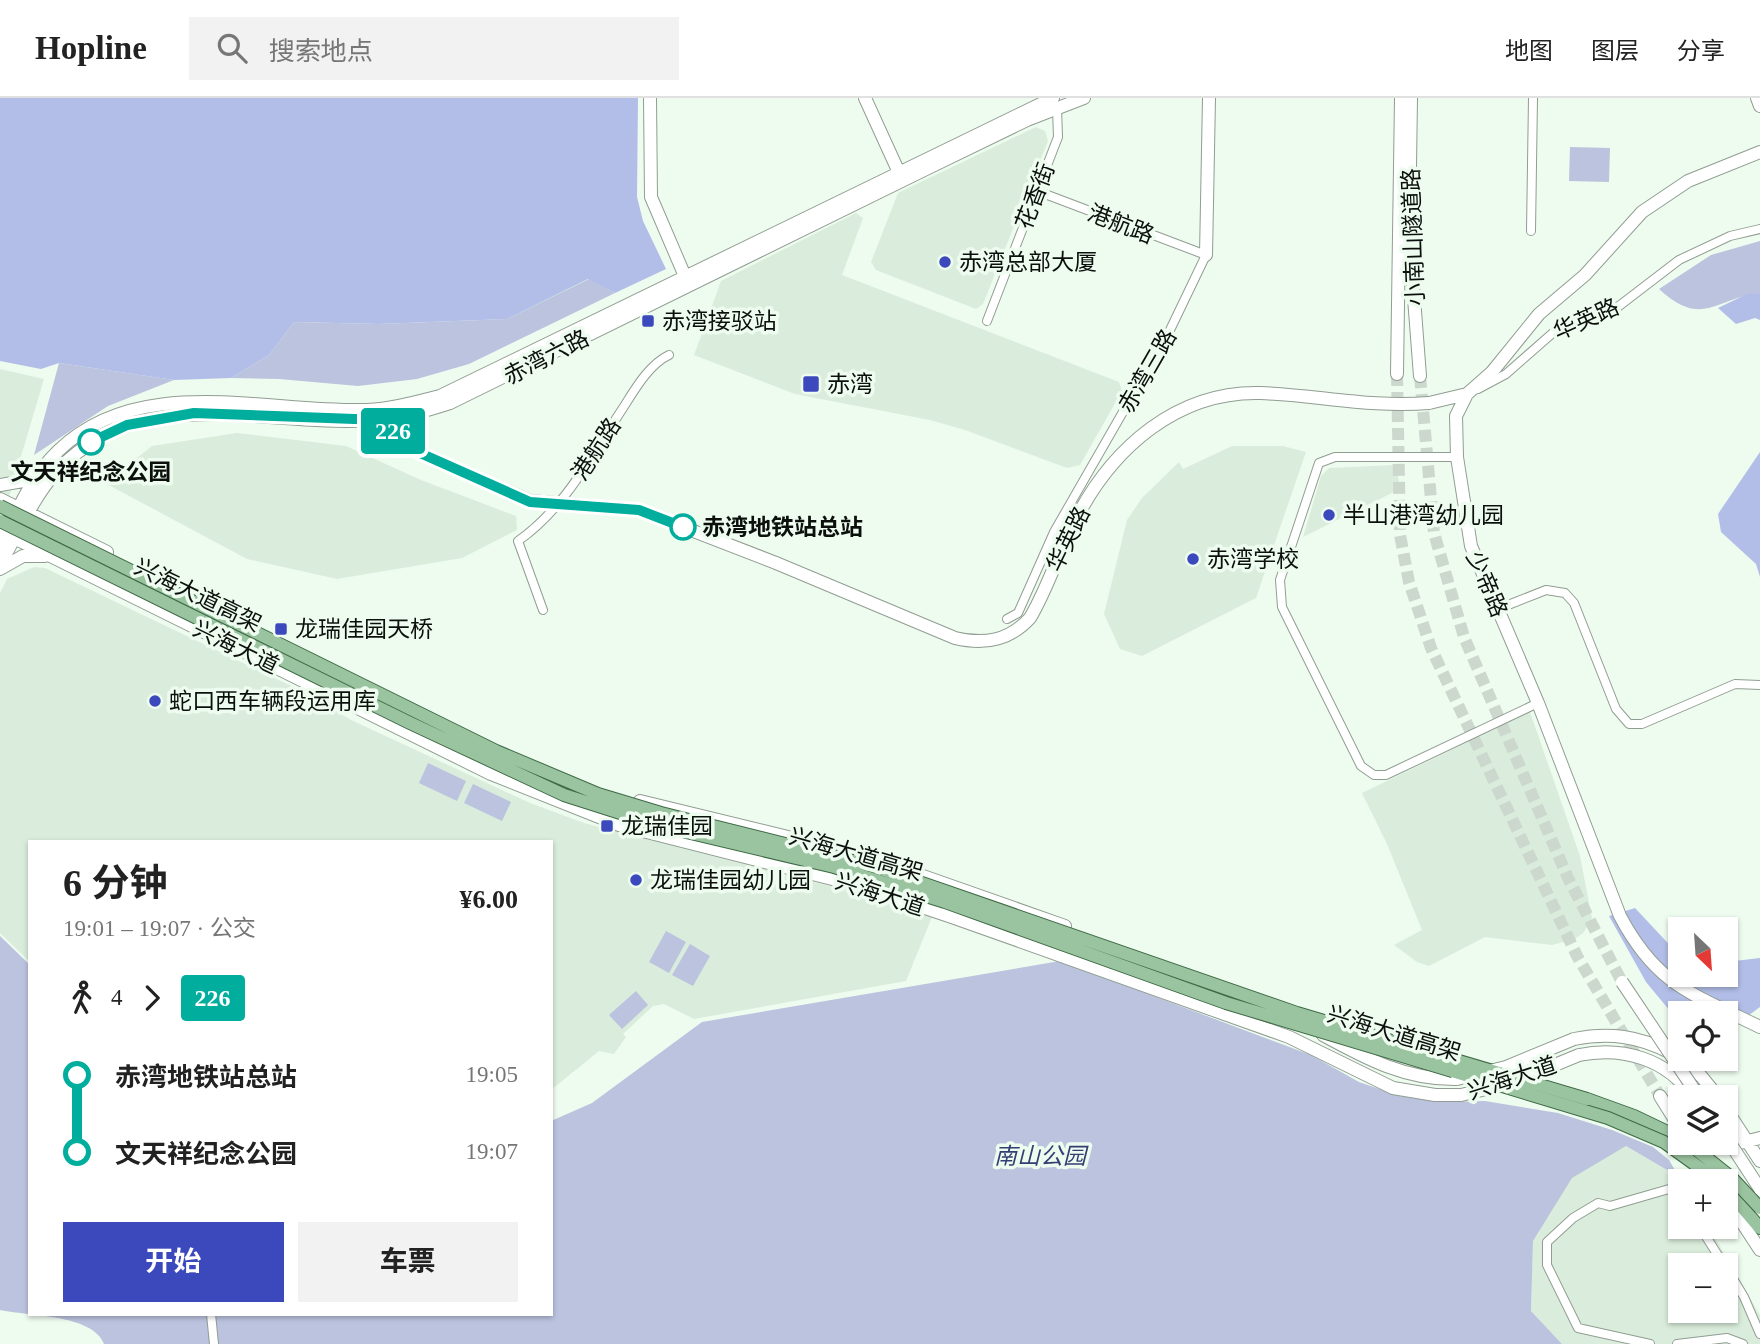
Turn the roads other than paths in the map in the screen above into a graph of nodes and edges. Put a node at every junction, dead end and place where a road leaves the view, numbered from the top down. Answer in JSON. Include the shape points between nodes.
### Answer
{"nodes":[{"id":1,"x":650,"y":98,"type":"edge"},
{"id":2,"x":865,"y":98,"type":"edge"},
{"id":3,"x":1084,"y":98,"type":"edge"},
{"id":4,"x":1209,"y":98,"type":"edge"},
{"id":5,"x":1401,"y":98,"type":"edge"},
{"id":6,"x":1411,"y":98,"type":"edge"},
{"id":7,"x":1533,"y":98,"type":"edge"},
{"id":8,"x":1757,"y":98,"type":"edge"},
{"id":9,"x":1055,"y":103,"type":"edge"},
{"id":10,"x":1760,"y":106,"type":"edge"},
{"id":11,"x":1760,"y":152,"type":"edge"},
{"id":12,"x":901,"y":176,"type":"junction"},
{"id":13,"x":1037,"y":191,"type":"junction"},
{"id":14,"x":1760,"y":229,"type":"edge"},
{"id":15,"x":1531,"y":231,"type":"dead end"},
{"id":16,"x":1206,"y":255,"type":"junction"},
{"id":17,"x":687,"y":280,"type":"junction"},
{"id":18,"x":987,"y":321,"type":"dead end"},
{"id":19,"x":669,"y":355,"type":"dead end"},
{"id":20,"x":1397,"y":374,"type":"tunnel mouth"},
{"id":21,"x":1420,"y":376,"type":"tunnel mouth"},
{"id":22,"x":1467,"y":394,"type":"junction"},
{"id":23,"x":369,"y":410,"type":"junction"},
{"id":24,"x":424,"y":411,"type":"junction"},
{"id":25,"x":381,"y":420,"type":"junction"},
{"id":26,"x":424,"y":454,"type":"junction"},
{"id":27,"x":1457,"y":457,"type":"junction"},
{"id":28,"x":45,"y":465,"type":"junction"},
{"id":29,"x":0,"y":485,"type":"edge"},
{"id":30,"x":0,"y":499,"type":"edge"},
{"id":31,"x":557,"y":505,"type":"junction"},
{"id":32,"x":0,"y":506,"type":"edge"},
{"id":33,"x":24,"y":511,"type":"junction"},
{"id":34,"x":0,"y":521,"type":"edge"},
{"id":35,"x":7,"y":534,"type":"edge"},
{"id":36,"x":0,"y":546,"type":"edge"},
{"id":37,"x":56,"y":558,"type":"junction"},
{"id":38,"x":0,"y":566,"type":"edge"},
{"id":39,"x":1498,"y":609,"type":"junction"},
{"id":40,"x":543,"y":610,"type":"dead end"},
{"id":41,"x":1007,"y":619,"type":"dead end"},
{"id":42,"x":1760,"y":685,"type":"edge"},
{"id":43,"x":1538,"y":704,"type":"junction"},
{"id":44,"x":1622,"y":982,"type":"tunnel mouth"},
{"id":45,"x":1760,"y":1026,"type":"edge"},
{"id":46,"x":1668,"y":1052,"type":"edge"},
{"id":47,"x":1695,"y":1071,"type":"edge"},
{"id":48,"x":1683,"y":1085,"type":"edge"},
{"id":49,"x":1691,"y":1085,"type":"edge"},
{"id":50,"x":1708,"y":1085,"type":"edge"},
{"id":51,"x":1660,"y":1096,"type":"tunnel mouth"},
{"id":52,"x":1668,"y":1109,"type":"edge"},
{"id":53,"x":1738,"y":1128,"type":"edge"},
{"id":54,"x":1668,"y":1132,"type":"edge"},
{"id":55,"x":1760,"y":1138,"type":"edge"},
{"id":56,"x":1746,"y":1140,"type":"junction"},
{"id":57,"x":1738,"y":1141,"type":"edge"},
{"id":58,"x":1704,"y":1155,"type":"edge"},
{"id":59,"x":1733,"y":1155,"type":"edge"},
{"id":60,"x":1734,"y":1155,"type":"edge"},
{"id":61,"x":1760,"y":1161,"type":"edge"},
{"id":62,"x":1701,"y":1169,"type":"edge"},
{"id":63,"x":1668,"y":1189,"type":"edge"},
{"id":64,"x":1760,"y":1189,"type":"edge"},
{"id":65,"x":1760,"y":1198,"type":"edge"},
{"id":66,"x":1738,"y":1202,"type":"edge"},
{"id":67,"x":1760,"y":1208,"type":"edge"},
{"id":68,"x":1738,"y":1216,"type":"edge"},
{"id":69,"x":1760,"y":1228,"type":"edge"},
{"id":70,"x":1760,"y":1250,"type":"edge"},
{"id":71,"x":1738,"y":1287,"type":"edge"},
{"id":72,"x":211,"y":1316,"type":"edge"},
{"id":73,"x":1760,"y":1335,"type":"edge"},
{"id":74,"x":214,"y":1344,"type":"edge"},
{"id":75,"x":1650,"y":1344,"type":"edge"},
{"id":76,"x":1678,"y":1344,"type":"edge"},
{"id":77,"x":1742,"y":1344,"type":"edge"}],
"edges":[{"from":1,"to":17,"type":"street","via":[[651,197]]},
{"from":2,"to":12,"type":"street"},
{"from":3,"to":9,"type":"street","name":"赤湾六路"},
{"from":4,"to":16,"type":"street","name":"赤湾三路"},
{"from":5,"to":20,"type":"street","name":"小南山隧道路"},
{"from":6,"to":21,"type":"street","name":"小南山隧道路","via":[[1409,233]]},
{"from":7,"to":15,"type":"street"},
{"from":8,"to":10,"type":"street"},
{"from":9,"to":12,"type":"street","name":"赤湾六路"},
{"from":9,"to":13,"type":"street","name":"花香街","via":[[1058,137]]},
{"from":11,"to":22,"type":"street","name":"少帝路","via":[[1688,181],[1642,212],[1585,275],[1551,301],[1492,372]]},
{"from":12,"to":17,"type":"street","name":"赤湾六路"},
{"from":13,"to":16,"type":"street","name":"港航路"},
{"from":13,"to":18,"type":"street","name":"花香街"},
{"from":14,"to":22,"type":"street","name":"华英路","via":[[1730,236],[1679,260],[1619,306],[1555,331],[1506,374]]},
{"from":16,"to":41,"type":"street","name":"赤湾三路","via":[[1170,330],[1054,532],[1018,613]]},
{"from":17,"to":23,"type":"street","name":"赤湾六路","via":[[463,387],[406,405]]},
{"from":17,"to":24,"type":"street","name":"赤湾六路","via":[[495,383]]},
{"from":19,"to":31,"type":"street","name":"港航路","via":[[660,359],[635,390]]},
{"from":22,"to":27,"type":"street","name":"少帝路","via":[[1456,416]]},
{"from":22,"to":31,"type":"street","name":"华英路","bridge":true,"via":[[1429,403],[1374,404],[1256,393],[1203,402],[1164,419],[1142,433],[1105,472],[1076,519],[1030,618],[1000,639],[981,642],[955,638],[639,510]]},
{"from":23,"to":25,"type":"street","name":"华英路"},
{"from":23,"to":28,"type":"street","name":"赤湾六路","via":[[148,405],[97,422]]},
{"from":24,"to":25,"type":"street","name":"赤湾六路"},
{"from":24,"to":26,"type":"street","via":[[415,429]]},
{"from":25,"to":26,"type":"street","name":"华英路"},
{"from":25,"to":33,"type":"street","name":"赤湾六路","via":[[194,413],[127,425],[91,442],[60,468]]},
{"from":26,"to":31,"type":"street","name":"华英路","via":[[530,502]]},
{"from":27,"to":39,"type":"street","name":"少帝路","via":[[1471,546]]},
{"from":27,"to":43,"type":"street","via":[[1335,457],[1319,463],[1280,580],[1282,607],[1361,766],[1374,775],[1386,775]]},
{"from":28,"to":29,"type":"street","via":[[23,481]]},
{"from":28,"to":33,"type":"street","name":"赤湾六路"},
{"from":30,"to":33,"type":"street","name":"兴海大道"},
{"from":31,"to":40,"type":"street","name":"港航路","via":[[518,541]]},
{"from":32,"to":54,"type":"main road","name":"兴海大道高架","bridge":true,"via":[[508,757],[579,787],[661,813],[885,870],[1297,1013],[1616,1108]]},
{"from":33,"to":35,"type":"street","name":"赤湾六路"},
{"from":33,"to":46,"type":"street","name":"兴海大道","bridge":true,"via":[[486,741],[574,779],[651,804],[819,843],[911,870],[1221,986],[1388,1068],[1419,1077],[1457,1079],[1506,1068],[1574,1040],[1609,1035]]},
{"from":34,"to":62,"type":"main road","name":"兴海大道高架","bridge":true,"via":[[564,794],[661,826],[847,871],[1226,1003],[1608,1118],[1673,1147]]},
{"from":35,"to":36,"type":"street"},
{"from":35,"to":37,"type":"street","name":"兴海大道"},
{"from":35,"to":38,"type":"street"},
{"from":37,"to":38,"type":"street","via":[[23,556]]},
{"from":37,"to":48,"type":"street","name":"兴海大道","bridge":true,"via":[[563,806],[619,825],[860,886],[1289,1037],[1393,1088],[1461,1095],[1510,1083],[1579,1055],[1609,1052],[1650,1060]]},
{"from":39,"to":42,"type":"street","via":[[1546,590],[1565,593],[1574,603],[1616,709],[1629,724],[1642,724],[1735,684]]},
{"from":39,"to":43,"type":"street","name":"少帝路"},
{"from":43,"to":45,"type":"street","name":"少帝路","via":[[1606,885],[1638,949],[1668,981]]},
{"from":44,"to":49,"type":"street","bridge":true},
{"from":47,"to":50,"type":"street","name":"兴海大道"},
{"from":51,"to":52,"type":"street"},
{"from":53,"to":56,"type":"street"},
{"from":55,"to":56,"type":"street"},
{"from":56,"to":57,"type":"street"},
{"from":56,"to":61,"type":"street"},
{"from":58,"to":67,"type":"main road","bridge":true},
{"from":59,"to":65,"type":"street"},
{"from":60,"to":64,"type":"street","bridge":true},
{"from":63,"to":75,"type":"street","via":[[1610,1206],[1598,1203],[1547,1241],[1547,1265],[1578,1328]]},
{"from":66,"to":69,"type":"main road"},
{"from":68,"to":70,"type":"street"},
{"from":71,"to":73,"type":"street"},
{"from":72,"to":74,"type":"street"},
{"from":76,"to":77,"type":"street","via":[[1727,1338]]}]}
